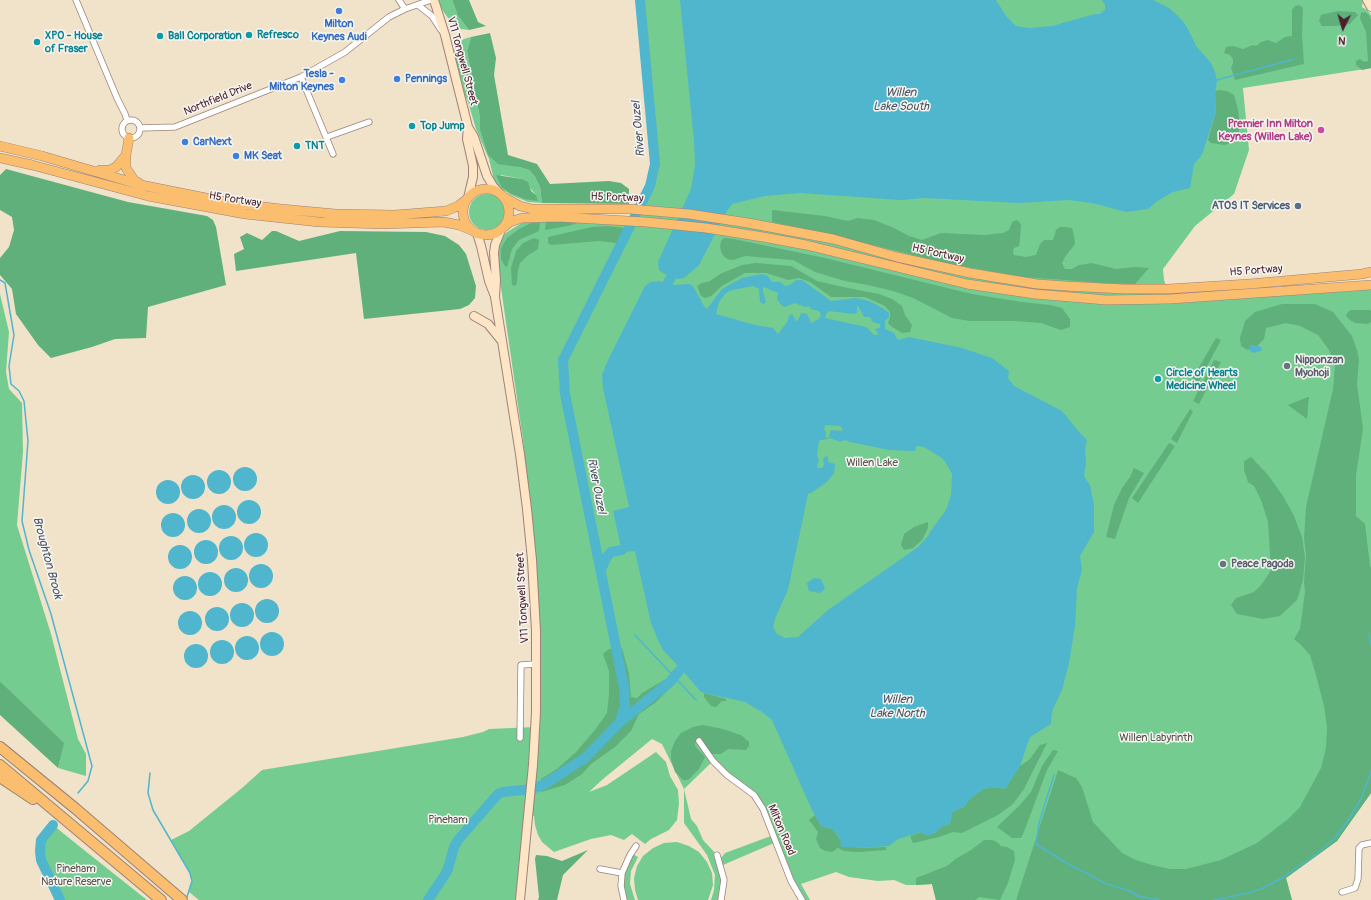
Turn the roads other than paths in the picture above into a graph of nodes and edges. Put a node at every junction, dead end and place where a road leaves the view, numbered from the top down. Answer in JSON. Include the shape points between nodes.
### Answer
{"nodes":[{"id":1,"x":76,"y":0,"type":"edge"},
{"id":2,"x":400,"y":0,"type":"edge"},
{"id":3,"x":433,"y":0,"type":"edge"},
{"id":4,"x":1367,"y":0,"type":"edge"},
{"id":5,"x":418,"y":5,"type":"junction"},
{"id":6,"x":1371,"y":7,"type":"edge"},
{"id":7,"x":405,"y":9,"type":"junction"},
{"id":8,"x":445,"y":35,"type":"junction"},
{"id":9,"x":301,"y":77,"type":"junction"},
{"id":10,"x":127,"y":120,"type":"junction"},
{"id":11,"x":369,"y":122,"type":"dead end"},
{"id":12,"x":468,"y":127,"type":"junction"},
{"id":13,"x":140,"y":128,"type":"junction"},
{"id":14,"x":326,"y":137,"type":"junction"},
{"id":15,"x":129,"y":138,"type":"junction"},
{"id":16,"x":0,"y":146,"type":"edge"},
{"id":17,"x":333,"y":154,"type":"dead end"},
{"id":18,"x":126,"y":155,"type":"junction"},
{"id":19,"x":0,"y":158,"type":"edge"},
{"id":20,"x":82,"y":167,"type":"junction"},
{"id":21,"x":141,"y":185,"type":"junction"},
{"id":22,"x":502,"y":195,"type":"junction"},
{"id":23,"x":467,"y":199,"type":"junction"},
{"id":24,"x":532,"y":213,"type":"junction"},
{"id":25,"x":547,"y":213,"type":"junction"},
{"id":26,"x":503,"y":228,"type":"junction"},
{"id":27,"x":474,"y":231,"type":"junction"},
{"id":28,"x":1371,"y":272,"type":"edge"},
{"id":29,"x":1371,"y":285,"type":"edge"},
{"id":30,"x":495,"y":297,"type":"junction"},
{"id":31,"x":474,"y":316,"type":"dead end"},
{"id":32,"x":502,"y":340,"type":"junction"},
{"id":33,"x":536,"y":664,"type":"junction"},
{"id":34,"x":520,"y":738,"type":"dead end"},
{"id":35,"x":0,"y":739,"type":"edge"},
{"id":36,"x":699,"y":741,"type":"dead end"},
{"id":37,"x":0,"y":747,"type":"edge"},
{"id":38,"x":0,"y":765,"type":"edge"},
{"id":39,"x":0,"y":777,"type":"edge"},
{"id":40,"x":76,"y":809,"type":"junction"},
{"id":41,"x":82,"y":834,"type":"junction"},
{"id":42,"x":1371,"y":843,"type":"edge"},
{"id":43,"x":636,"y":846,"type":"dead end"},
{"id":44,"x":717,"y":855,"type":"dead end"},
{"id":45,"x":600,"y":869,"type":"dead end"},
{"id":46,"x":622,"y":873,"type":"junction"},
{"id":47,"x":1342,"y":892,"type":"dead end"},
{"id":48,"x":179,"y":897,"type":"edge"},
{"id":49,"x":161,"y":900,"type":"edge"},
{"id":50,"x":520,"y":900,"type":"edge"},
{"id":51,"x":624,"y":900,"type":"edge"},
{"id":52,"x":721,"y":900,"type":"edge"},
{"id":53,"x":802,"y":900,"type":"edge"}],
"edges":[{"from":1,"to":10,"type":"street"},
{"from":2,"to":7,"type":"street"},
{"from":3,"to":5,"type":"street","name":"Northfield Drive"},
{"from":3,"to":8,"type":"street","name":"V11 Tongwell Street"},
{"from":4,"to":6,"type":"street"},
{"from":5,"to":7,"type":"street","name":"Northfield Drive"},
{"from":5,"to":8,"type":"street","via":[[432,16]]},
{"from":7,"to":9,"type":"street","name":"Northfield Drive","via":[[389,17],[338,56]]},
{"from":8,"to":12,"type":"street","name":"V11 Tongwell Street"},
{"from":9,"to":13,"type":"street","name":"Northfield Drive","via":[[174,127]]},
{"from":9,"to":14,"type":"street"},
{"from":10,"to":13,"type":"street","via":[[136,121]]},
{"from":10,"to":15,"type":"street","via":[[122,129],[124,135]]},
{"from":11,"to":14,"type":"street"},
{"from":12,"to":22,"type":"street","name":"V11 Tongwell Street","via":[[487,176]]},
{"from":12,"to":23,"type":"street","name":"V11 Tongwell Street","via":[[467,139],[473,177]]},
{"from":13,"to":15,"type":"street","via":[[137,136]]},
{"from":14,"to":17,"type":"street"},
{"from":15,"to":18,"type":"main road"},
{"from":16,"to":20,"type":"main road","name":"H5 Portway"},
{"from":18,"to":20,"type":"main road","via":[[110,170]]},
{"from":18,"to":21,"type":"main road","via":[[126,168]]},
{"from":19,"to":27,"type":"main road","name":"H5 Portway","via":[[148,196],[239,213],[319,222],[444,222]]},
{"from":20,"to":21,"type":"main road","name":"H5 Portway"},
{"from":21,"to":23,"type":"main road","name":"H5 Portway","via":[[231,202],[336,214],[395,215],[437,212],[453,209]]},
{"from":22,"to":23,"type":"main road","via":[[494,190],[482,189]]},
{"from":22,"to":24,"type":"main road","name":"H5 Portway"},
{"from":22,"to":26,"type":"main road","via":[[510,212]]},
{"from":23,"to":27,"type":"main road","via":[[463,215],[467,226]]},
{"from":24,"to":25,"type":"main road","name":"H5 Portway"},
{"from":24,"to":26,"type":"main road","name":"H5 Portway"},
{"from":25,"to":28,"type":"main road","name":"H5 Portway","via":[[612,208],[670,212],[748,223],[833,240],[938,267],[1002,279],[1081,288],[1168,289]]},
{"from":25,"to":29,"type":"main road","name":"H5 Portway","via":[[747,234],[818,248],[935,277],[986,287],[1063,297],[1106,300],[1170,299]]},
{"from":26,"to":27,"type":"main road","via":[[489,235]]},
{"from":26,"to":30,"type":"street","name":"V11 Tongwell Street","via":[[494,253]]},
{"from":27,"to":30,"type":"street","name":"V11 Tongwell Street","via":[[482,246],[488,280]]},
{"from":30,"to":32,"type":"street","name":"V11 Tongwell Street"},
{"from":31,"to":32,"type":"street","via":[[488,324]]},
{"from":32,"to":33,"type":"street","name":"V11 Tongwell Street","via":[[527,509],[534,591]]},
{"from":33,"to":34,"type":"street","via":[[521,665]]},
{"from":33,"to":50,"type":"street","name":"V11 Tongwell Street","via":[[536,712]]},
{"from":35,"to":40,"type":"highway"},
{"from":36,"to":53,"type":"street","name":"Milton Road","via":[[713,761],[754,795],[763,809],[791,881]]},
{"from":37,"to":40,"type":"highway"},
{"from":38,"to":41,"type":"highway"},
{"from":39,"to":41,"type":"highway"},
{"from":40,"to":48,"type":"highway"},
{"from":41,"to":49,"type":"highway"},
{"from":42,"to":47,"type":"street","via":[[1360,848],[1355,888]]},
{"from":43,"to":46,"type":"street"},
{"from":44,"to":52,"type":"street","via":[[724,880]]},
{"from":45,"to":46,"type":"street"},
{"from":46,"to":51,"type":"street"}]}
